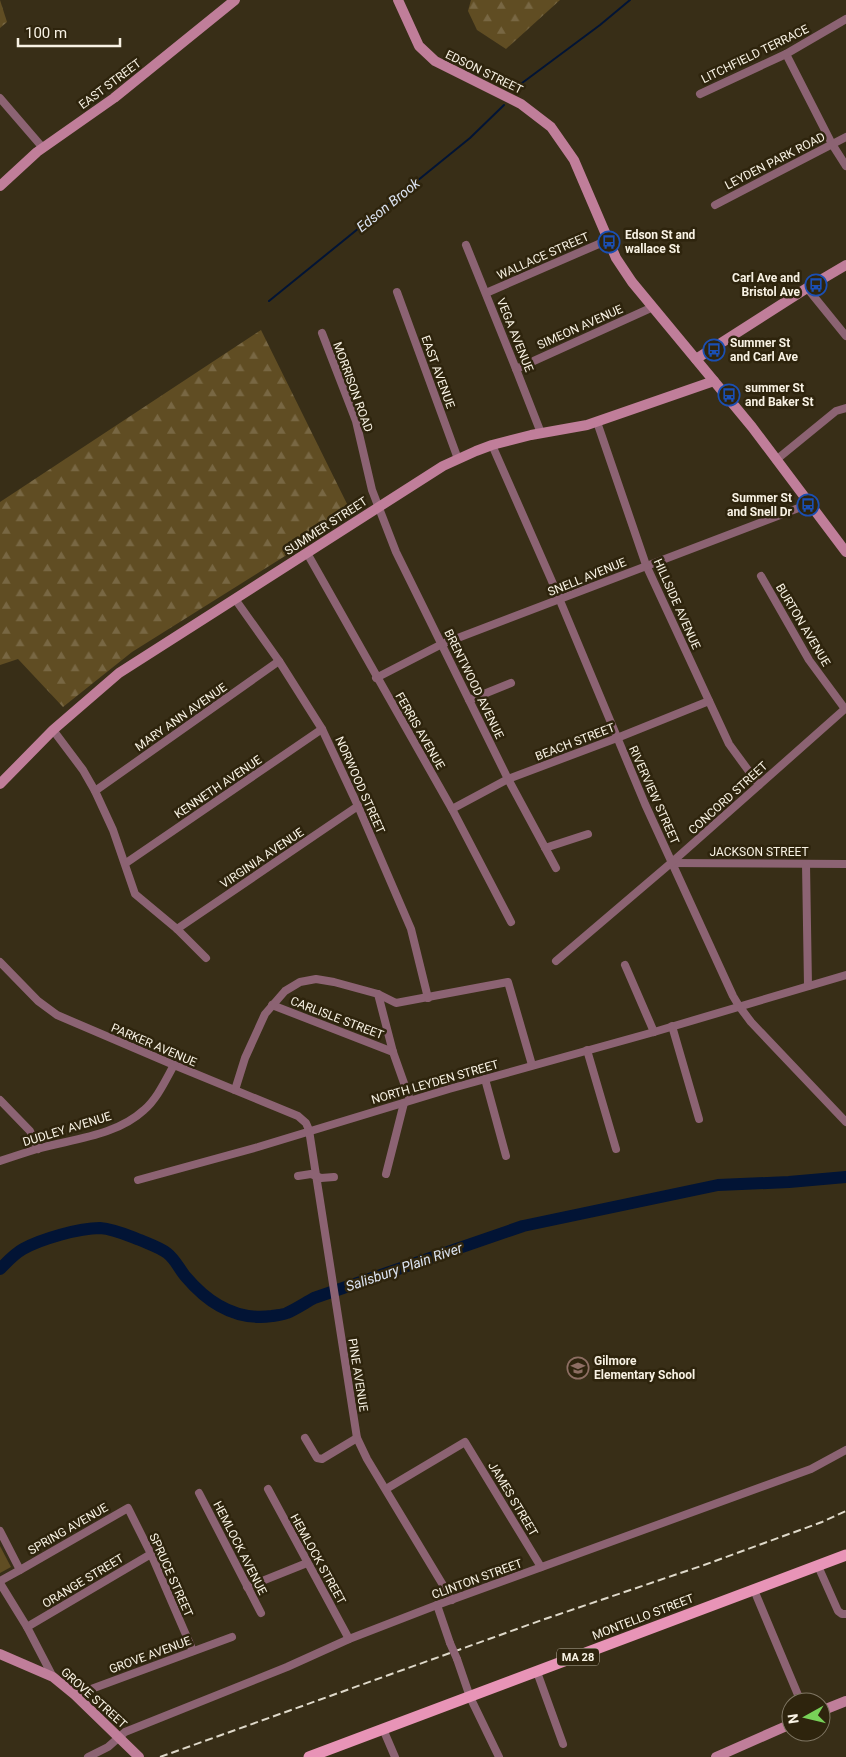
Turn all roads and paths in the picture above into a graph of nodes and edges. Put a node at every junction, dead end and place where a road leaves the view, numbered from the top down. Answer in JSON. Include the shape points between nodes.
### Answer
{"nodes":[{"id":1,"x":235,"y":0,"type":"edge"},
{"id":2,"x":398,"y":0,"type":"edge"},
{"id":3,"x":846,"y":19,"type":"edge"},
{"id":4,"x":786,"y":54,"type":"junction"},
{"id":5,"x":700,"y":94,"type":"dead end"},
{"id":6,"x":0,"y":98,"type":"edge"},
{"id":7,"x":846,"y":137,"type":"edge"},
{"id":8,"x":832,"y":144,"type":"junction"},
{"id":9,"x":43,"y":148,"type":"junction"},
{"id":10,"x":846,"y":166,"type":"edge"},
{"id":11,"x":0,"y":186,"type":"edge"},
{"id":12,"x":715,"y":205,"type":"dead end"},
{"id":13,"x":608,"y":240,"type":"junction"},
{"id":14,"x":466,"y":245,"type":"dead end"},
{"id":15,"x":846,"y":265,"type":"edge"},
{"id":16,"x":807,"y":288,"type":"junction"},
{"id":17,"x":397,"y":292,"type":"dead end"},
{"id":18,"x":486,"y":293,"type":"junction"},
{"id":19,"x":653,"y":307,"type":"junction"},
{"id":20,"x":322,"y":333,"type":"dead end"},
{"id":21,"x":846,"y":336,"type":"edge"},
{"id":22,"x":696,"y":359,"type":"junction"},
{"id":23,"x":516,"y":369,"type":"junction"},
{"id":24,"x":714,"y":381,"type":"junction"},
{"id":25,"x":846,"y":408,"type":"edge"},
{"id":26,"x":597,"y":422,"type":"junction"},
{"id":27,"x":541,"y":434,"type":"junction"},
{"id":28,"x":492,"y":445,"type":"junction"},
{"id":29,"x":458,"y":459,"type":"junction"},
{"id":30,"x":776,"y":460,"type":"junction"},
{"id":31,"x":808,"y":504,"type":"junction"},
{"id":32,"x":378,"y":507,"type":"junction"},
{"id":33,"x":846,"y":552,"type":"edge"},
{"id":34,"x":307,"y":554,"type":"junction"},
{"id":35,"x":646,"y":566,"type":"junction"},
{"id":36,"x":762,"y":576,"type":"dead end"},
{"id":37,"x":236,"y":599,"type":"junction"},
{"id":38,"x":560,"y":600,"type":"junction"},
{"id":39,"x":442,"y":644,"type":"junction"},
{"id":40,"x":279,"y":661,"type":"junction"},
{"id":41,"x":376,"y":678,"type":"junction"},
{"id":42,"x":511,"y":683,"type":"dead end"},
{"id":43,"x":469,"y":700,"type":"junction"},
{"id":44,"x":709,"y":701,"type":"junction"},
{"id":45,"x":846,"y":708,"type":"edge"},
{"id":46,"x":322,"y":729,"type":"junction"},
{"id":47,"x":53,"y":730,"type":"junction"},
{"id":48,"x":617,"y":738,"type":"junction"},
{"id":49,"x":508,"y":779,"type":"junction"},
{"id":50,"x":0,"y":784,"type":"edge"},
{"id":51,"x":759,"y":785,"type":"junction"},
{"id":52,"x":96,"y":791,"type":"junction"},
{"id":53,"x":358,"y":806,"type":"junction"},
{"id":54,"x":452,"y":810,"type":"junction"},
{"id":55,"x":588,"y":834,"type":"dead end"},
{"id":56,"x":546,"y":848,"type":"junction"},
{"id":57,"x":126,"y":863,"type":"junction"},
{"id":58,"x":672,"y":863,"type":"junction"},
{"id":59,"x":806,"y":864,"type":"junction"},
{"id":60,"x":846,"y":864,"type":"edge"},
{"id":61,"x":556,"y":868,"type":"dead end"},
{"id":62,"x":511,"y":922,"type":"dead end"},
{"id":63,"x":177,"y":929,"type":"junction"},
{"id":64,"x":206,"y":958,"type":"dead end"},
{"id":65,"x":556,"y":961,"type":"dead end"},
{"id":66,"x":0,"y":962,"type":"edge"},
{"id":67,"x":625,"y":965,"type":"dead end"},
{"id":68,"x":846,"y":975,"type":"edge"},
{"id":69,"x":808,"y":986,"type":"junction"},
{"id":70,"x":378,"y":994,"type":"junction"},
{"id":71,"x":428,"y":998,"type":"junction"},
{"id":72,"x":272,"y":1005,"type":"junction"},
{"id":73,"x":739,"y":1006,"type":"junction"},
{"id":74,"x":672,"y":1026,"type":"junction"},
{"id":75,"x":654,"y":1032,"type":"junction"},
{"id":76,"x":586,"y":1050,"type":"junction"},
{"id":77,"x":393,"y":1052,"type":"junction"},
{"id":78,"x":532,"y":1065,"type":"junction"},
{"id":79,"x":174,"y":1066,"type":"junction"},
{"id":80,"x":484,"y":1079,"type":"junction"},
{"id":81,"x":235,"y":1090,"type":"junction"},
{"id":82,"x":0,"y":1100,"type":"edge"},
{"id":83,"x":407,"y":1102,"type":"junction"},
{"id":84,"x":698,"y":1119,"type":"dead end"},
{"id":85,"x":846,"y":1122,"type":"edge"},
{"id":86,"x":309,"y":1130,"type":"junction"},
{"id":87,"x":38,"y":1149,"type":"junction"},
{"id":88,"x":616,"y":1149,"type":"dead end"},
{"id":89,"x":506,"y":1156,"type":"dead end"},
{"id":90,"x":0,"y":1161,"type":"edge"},
{"id":91,"x":386,"y":1174,"type":"dead end"},
{"id":92,"x":298,"y":1176,"type":"dead end"},
{"id":93,"x":316,"y":1176,"type":"junction"},
{"id":94,"x":334,"y":1177,"type":"dead end"},
{"id":95,"x":138,"y":1180,"type":"dead end"},
{"id":96,"x":305,"y":1438,"type":"dead end"},
{"id":97,"x":357,"y":1438,"type":"junction"},
{"id":98,"x":846,"y":1450,"type":"edge"},
{"id":99,"x":386,"y":1488,"type":"junction"},
{"id":100,"x":268,"y":1489,"type":"dead end"},
{"id":101,"x":199,"y":1493,"type":"dead end"},
{"id":102,"x":128,"y":1508,"type":"joint"},
{"id":103,"x":0,"y":1531,"type":"edge"},
{"id":104,"x":150,"y":1554,"type":"junction"},
{"id":105,"x":846,"y":1556,"type":"edge"},
{"id":106,"x":307,"y":1563,"type":"junction"},
{"id":107,"x":818,"y":1566,"type":"junction"},
{"id":108,"x":541,"y":1567,"type":"junction"},
{"id":109,"x":20,"y":1570,"type":"junction"},
{"id":110,"x":0,"y":1582,"type":"edge"},
{"id":111,"x":247,"y":1587,"type":"junction"},
{"id":112,"x":754,"y":1590,"type":"junction"},
{"id":113,"x":452,"y":1600,"type":"junction"},
{"id":114,"x":438,"y":1605,"type":"junction"},
{"id":115,"x":261,"y":1613,"type":"dead end"},
{"id":116,"x":844,"y":1614,"type":"edge"},
{"id":117,"x":27,"y":1627,"type":"junction"},
{"id":118,"x":232,"y":1636,"type":"dead end"},
{"id":119,"x":349,"y":1639,"type":"junction"},
{"id":120,"x":193,"y":1651,"type":"junction"},
{"id":121,"x":0,"y":1654,"type":"edge"},
{"id":122,"x":536,"y":1672,"type":"junction"},
{"id":123,"x":53,"y":1677,"type":"junction"},
{"id":124,"x":797,"y":1692,"type":"edge"},
{"id":125,"x":75,"y":1695,"type":"junction"},
{"id":126,"x":470,"y":1697,"type":"junction"},
{"id":127,"x":846,"y":1701,"type":"edge"},
{"id":128,"x":831,"y":1707,"type":"edge"},
{"id":129,"x":383,"y":1728,"type":"junction"},
{"id":130,"x":781,"y":1728,"type":"edge"},
{"id":131,"x":119,"y":1738,"type":"junction"},
{"id":132,"x":564,"y":1744,"type":"dead end"},
{"id":133,"x":88,"y":1757,"type":"edge"},
{"id":134,"x":139,"y":1757,"type":"edge"},
{"id":135,"x":309,"y":1757,"type":"edge"},
{"id":136,"x":395,"y":1757,"type":"edge"},
{"id":137,"x":499,"y":1757,"type":"edge"},
{"id":138,"x":717,"y":1757,"type":"edge"}],
"edges":[{"from":1,"to":9,"type":"street","name":"EAST STREET","via":[[114,98]]},
{"from":2,"to":13,"type":"street","name":"EDSON STREET","via":[[419,46],[434,61],[521,104],[550,127],[574,160]]},
{"from":3,"to":4,"type":"street","name":"LITCHFIELD TERRACE"},
{"from":4,"to":5,"type":"street","name":"LITCHFIELD TERRACE"},
{"from":4,"to":8,"type":"street"},
{"from":6,"to":9,"type":"street"},
{"from":7,"to":8,"type":"street","name":"LEYDEN PARK ROAD"},
{"from":8,"to":10,"type":"street"},
{"from":8,"to":12,"type":"street","name":"LEYDEN PARK ROAD"},
{"from":9,"to":11,"type":"street","name":"EAST STREET"},
{"from":13,"to":18,"type":"street","name":"WALLACE STREET"},
{"from":13,"to":19,"type":"street","name":"EDSON STREET","via":[[632,282]]},
{"from":14,"to":18,"type":"street","name":"VEGA AVENUE"},
{"from":15,"to":16,"type":"street"},
{"from":16,"to":21,"type":"street"},
{"from":16,"to":22,"type":"street"},
{"from":17,"to":29,"type":"street","name":"EAST AVENUE"},
{"from":18,"to":23,"type":"street","name":"VEGA AVENUE"},
{"from":19,"to":22,"type":"street","name":"EDSON STREET"},
{"from":19,"to":23,"type":"street","name":"SIMEON AVENUE"},
{"from":20,"to":32,"type":"street","name":"MORRISON ROAD","via":[[356,421]]},
{"from":22,"to":24,"type":"street"},
{"from":23,"to":27,"type":"street","name":"VEGA AVENUE"},
{"from":24,"to":26,"type":"street","name":"SUMMER STREET"},
{"from":24,"to":30,"type":"street"},
{"from":25,"to":30,"type":"street","via":[[836,411]]},
{"from":26,"to":27,"type":"street","name":"SUMMER STREET"},
{"from":26,"to":35,"type":"street","name":"HILLSIDE AVENUE"},
{"from":27,"to":28,"type":"street","name":"SUMMER STREET"},
{"from":28,"to":29,"type":"street","name":"SUMMER STREET"},
{"from":28,"to":38,"type":"street","name":"RIVERVIEW STREET"},
{"from":29,"to":32,"type":"street","name":"SUMMER STREET"},
{"from":30,"to":31,"type":"street"},
{"from":31,"to":33,"type":"street"},
{"from":31,"to":35,"type":"street","name":"SNELL AVENUE"},
{"from":32,"to":34,"type":"street","name":"SUMMER STREET"},
{"from":32,"to":39,"type":"street","name":"BRENTWOOD AVENUE","via":[[406,574]]},
{"from":34,"to":37,"type":"street","name":"SUMMER STREET"},
{"from":34,"to":41,"type":"street","name":"FERRIS AVENUE"},
{"from":35,"to":38,"type":"street","name":"SNELL AVENUE"},
{"from":35,"to":44,"type":"street","name":"HILLSIDE AVENUE"},
{"from":36,"to":45,"type":"street","name":"BURTON AVENUE","via":[[809,660]]},
{"from":37,"to":40,"type":"street","name":"NORWOOD STREET"},
{"from":37,"to":47,"type":"street","name":"SUMMER STREET","via":[[119,673]]},
{"from":38,"to":39,"type":"street","name":"SNELL AVENUE"},
{"from":38,"to":48,"type":"street","name":"RIVERVIEW STREET"},
{"from":39,"to":41,"type":"street","name":"SNELL AVENUE"},
{"from":39,"to":43,"type":"street","name":"BRENTWOOD AVENUE"},
{"from":40,"to":46,"type":"street","name":"NORWOOD STREET"},
{"from":40,"to":52,"type":"street","name":"MARY ANN AVENUE"},
{"from":41,"to":54,"type":"street","name":"FERRIS AVENUE"},
{"from":42,"to":43,"type":"street"},
{"from":43,"to":49,"type":"street","name":"BRENTWOOD AVENUE"},
{"from":44,"to":48,"type":"street","name":"BEACH STREET"},
{"from":44,"to":51,"type":"street","name":"HILLSIDE AVENUE","via":[[729,744]]},
{"from":45,"to":51,"type":"street","name":"CONCORD STREET"},
{"from":46,"to":53,"type":"street","name":"NORWOOD STREET"},
{"from":46,"to":57,"type":"street","name":"KENNETH AVENUE"},
{"from":47,"to":50,"type":"street","name":"SUMMER STREET"},
{"from":47,"to":52,"type":"street"},
{"from":48,"to":49,"type":"street","name":"BEACH STREET"},
{"from":48,"to":58,"type":"street","name":"RIVERVIEW STREET"},
{"from":49,"to":54,"type":"street","name":"BEACH STREET"},
{"from":49,"to":56,"type":"street","name":"BRENTWOOD AVENUE"},
{"from":51,"to":58,"type":"street","name":"CONCORD STREET"},
{"from":52,"to":57,"type":"street"},
{"from":53,"to":63,"type":"street","name":"VIRGINIA AVENUE"},
{"from":53,"to":71,"type":"street","name":"NORWOOD STREET","via":[[411,929]]},
{"from":54,"to":62,"type":"street","name":"FERRIS AVENUE"},
{"from":55,"to":56,"type":"street"},
{"from":56,"to":61,"type":"street","name":"BRENTWOOD AVENUE"},
{"from":57,"to":63,"type":"street","via":[[135,894]]},
{"from":58,"to":59,"type":"street","name":"JACKSON STREET"},
{"from":58,"to":65,"type":"street","name":"CONCORD STREET"},
{"from":58,"to":73,"type":"street","name":"RIVERVIEW STREET"},
{"from":59,"to":60,"type":"street","name":"JACKSON STREET"},
{"from":59,"to":69,"type":"street"},
{"from":63,"to":64,"type":"street"},
{"from":66,"to":79,"type":"street","name":"PARKER AVENUE","via":[[38,1001],[57,1015]]},
{"from":67,"to":75,"type":"street"},
{"from":68,"to":69,"type":"street","name":"NORTH LEYDEN STREET"},
{"from":69,"to":73,"type":"street","name":"NORTH LEYDEN STREET"},
{"from":70,"to":71,"type":"street","via":[[396,1003]]},
{"from":70,"to":72,"type":"street","via":[[334,982],[311,980],[290,987]]},
{"from":70,"to":77,"type":"street"},
{"from":71,"to":78,"type":"street","via":[[508,982]]},
{"from":72,"to":77,"type":"street","name":"CARLISLE STREET"},
{"from":72,"to":81,"type":"street","via":[[249,1048]]},
{"from":73,"to":74,"type":"street","name":"NORTH LEYDEN STREET"},
{"from":73,"to":85,"type":"street","name":"RIVERVIEW STREET"},
{"from":74,"to":75,"type":"street","name":"NORTH LEYDEN STREET"},
{"from":74,"to":84,"type":"street"},
{"from":75,"to":76,"type":"street","name":"NORTH LEYDEN STREET"},
{"from":76,"to":78,"type":"street","name":"NORTH LEYDEN STREET"},
{"from":76,"to":88,"type":"street"},
{"from":77,"to":83,"type":"street"},
{"from":78,"to":80,"type":"street","name":"NORTH LEYDEN STREET"},
{"from":79,"to":81,"type":"street","name":"PARKER AVENUE"},
{"from":79,"to":87,"type":"street","name":"DUDLEY AVENUE","via":[[151,1103],[140,1114],[105,1131]]},
{"from":80,"to":83,"type":"street","name":"NORTH LEYDEN STREET"},
{"from":80,"to":89,"type":"street"},
{"from":81,"to":86,"type":"street","name":"PARKER AVENUE","via":[[298,1116]]},
{"from":82,"to":87,"type":"street","via":[[30,1131]]},
{"from":83,"to":86,"type":"street","name":"NORTH LEYDEN STREET"},
{"from":83,"to":91,"type":"street"},
{"from":86,"to":93,"type":"street","name":"PINE AVENUE"},
{"from":86,"to":95,"type":"street","name":"NORTH LEYDEN STREET"},
{"from":87,"to":90,"type":"street","name":"DUDLEY AVENUE"},
{"from":92,"to":93,"type":"street"},
{"from":93,"to":94,"type":"street"},
{"from":93,"to":97,"type":"street","name":"PINE AVENUE"},
{"from":96,"to":97,"type":"street","via":[[317,1458],[322,1459]]},
{"from":97,"to":99,"type":"street","name":"PINE AVENUE"},
{"from":98,"to":108,"type":"street","name":"CLINTON STREET","via":[[811,1470]]},
{"from":99,"to":108,"type":"street","name":"JAMES STREET","via":[[465,1442]]},
{"from":99,"to":113,"type":"street","name":"PINE AVENUE"},
{"from":100,"to":106,"type":"street","name":"HEMLOCK STREET"},
{"from":101,"to":111,"type":"street","name":"HEMLOCK AVENUE"},
{"from":102,"to":104,"type":"street","name":"SPRUCE STREET"},
{"from":102,"to":109,"type":"street","name":"SPRING AVENUE"},
{"from":103,"to":109,"type":"street","name":"SPRING AVENUE"},
{"from":104,"to":117,"type":"street","name":"ORANGE STREET"},
{"from":104,"to":120,"type":"street","name":"SPRUCE STREET"},
{"from":105,"to":107,"type":"main road","name":"MONTELLO STREET","number":"MA 28"},
{"from":106,"to":111,"type":"street"},
{"from":106,"to":119,"type":"street","name":"HEMLOCK STREET"},
{"from":107,"to":112,"type":"main road","name":"MONTELLO STREET","number":"MA 28"},
{"from":107,"to":116,"type":"street","via":[[838,1611]]},
{"from":108,"to":113,"type":"street","name":"CLINTON STREET"},
{"from":109,"to":110,"type":"street","name":"SPRING AVENUE"},
{"from":110,"to":117,"type":"street"},
{"from":111,"to":115,"type":"street","name":"HEMLOCK AVENUE"},
{"from":112,"to":122,"type":"main road","name":"MONTELLO STREET","number":"MA 28"},
{"from":112,"to":124,"type":"street"},
{"from":113,"to":114,"type":"street","name":"CLINTON STREET"},
{"from":114,"to":119,"type":"street","name":"CLINTON STREET"},
{"from":114,"to":126,"type":"street","bridge":true},
{"from":117,"to":123,"type":"street"},
{"from":118,"to":120,"type":"street","name":"GROVE AVENUE"},
{"from":119,"to":131,"type":"street","name":"CLINTON STREET","via":[[125,1732]]},
{"from":120,"to":125,"type":"street","name":"GROVE AVENUE"},
{"from":121,"to":123,"type":"street","name":"GROVE STREET"},
{"from":122,"to":126,"type":"main road","name":"MONTELLO STREET","number":"MA 28"},
{"from":122,"to":132,"type":"street"},
{"from":123,"to":125,"type":"street","name":"GROVE STREET"},
{"from":125,"to":131,"type":"street","name":"GROVE STREET"},
{"from":126,"to":129,"type":"main road","name":"MONTELLO STREET","number":"MA 28"},
{"from":126,"to":137,"type":"street"},
{"from":127,"to":128,"type":"street"},
{"from":129,"to":135,"type":"main road","name":"MONTELLO STREET","number":"MA 28"},
{"from":129,"to":136,"type":"street"},
{"from":130,"to":138,"type":"street"},
{"from":131,"to":133,"type":"street","name":"CLINTON STREET"},
{"from":131,"to":134,"type":"street","name":"GROVE STREET"}]}
